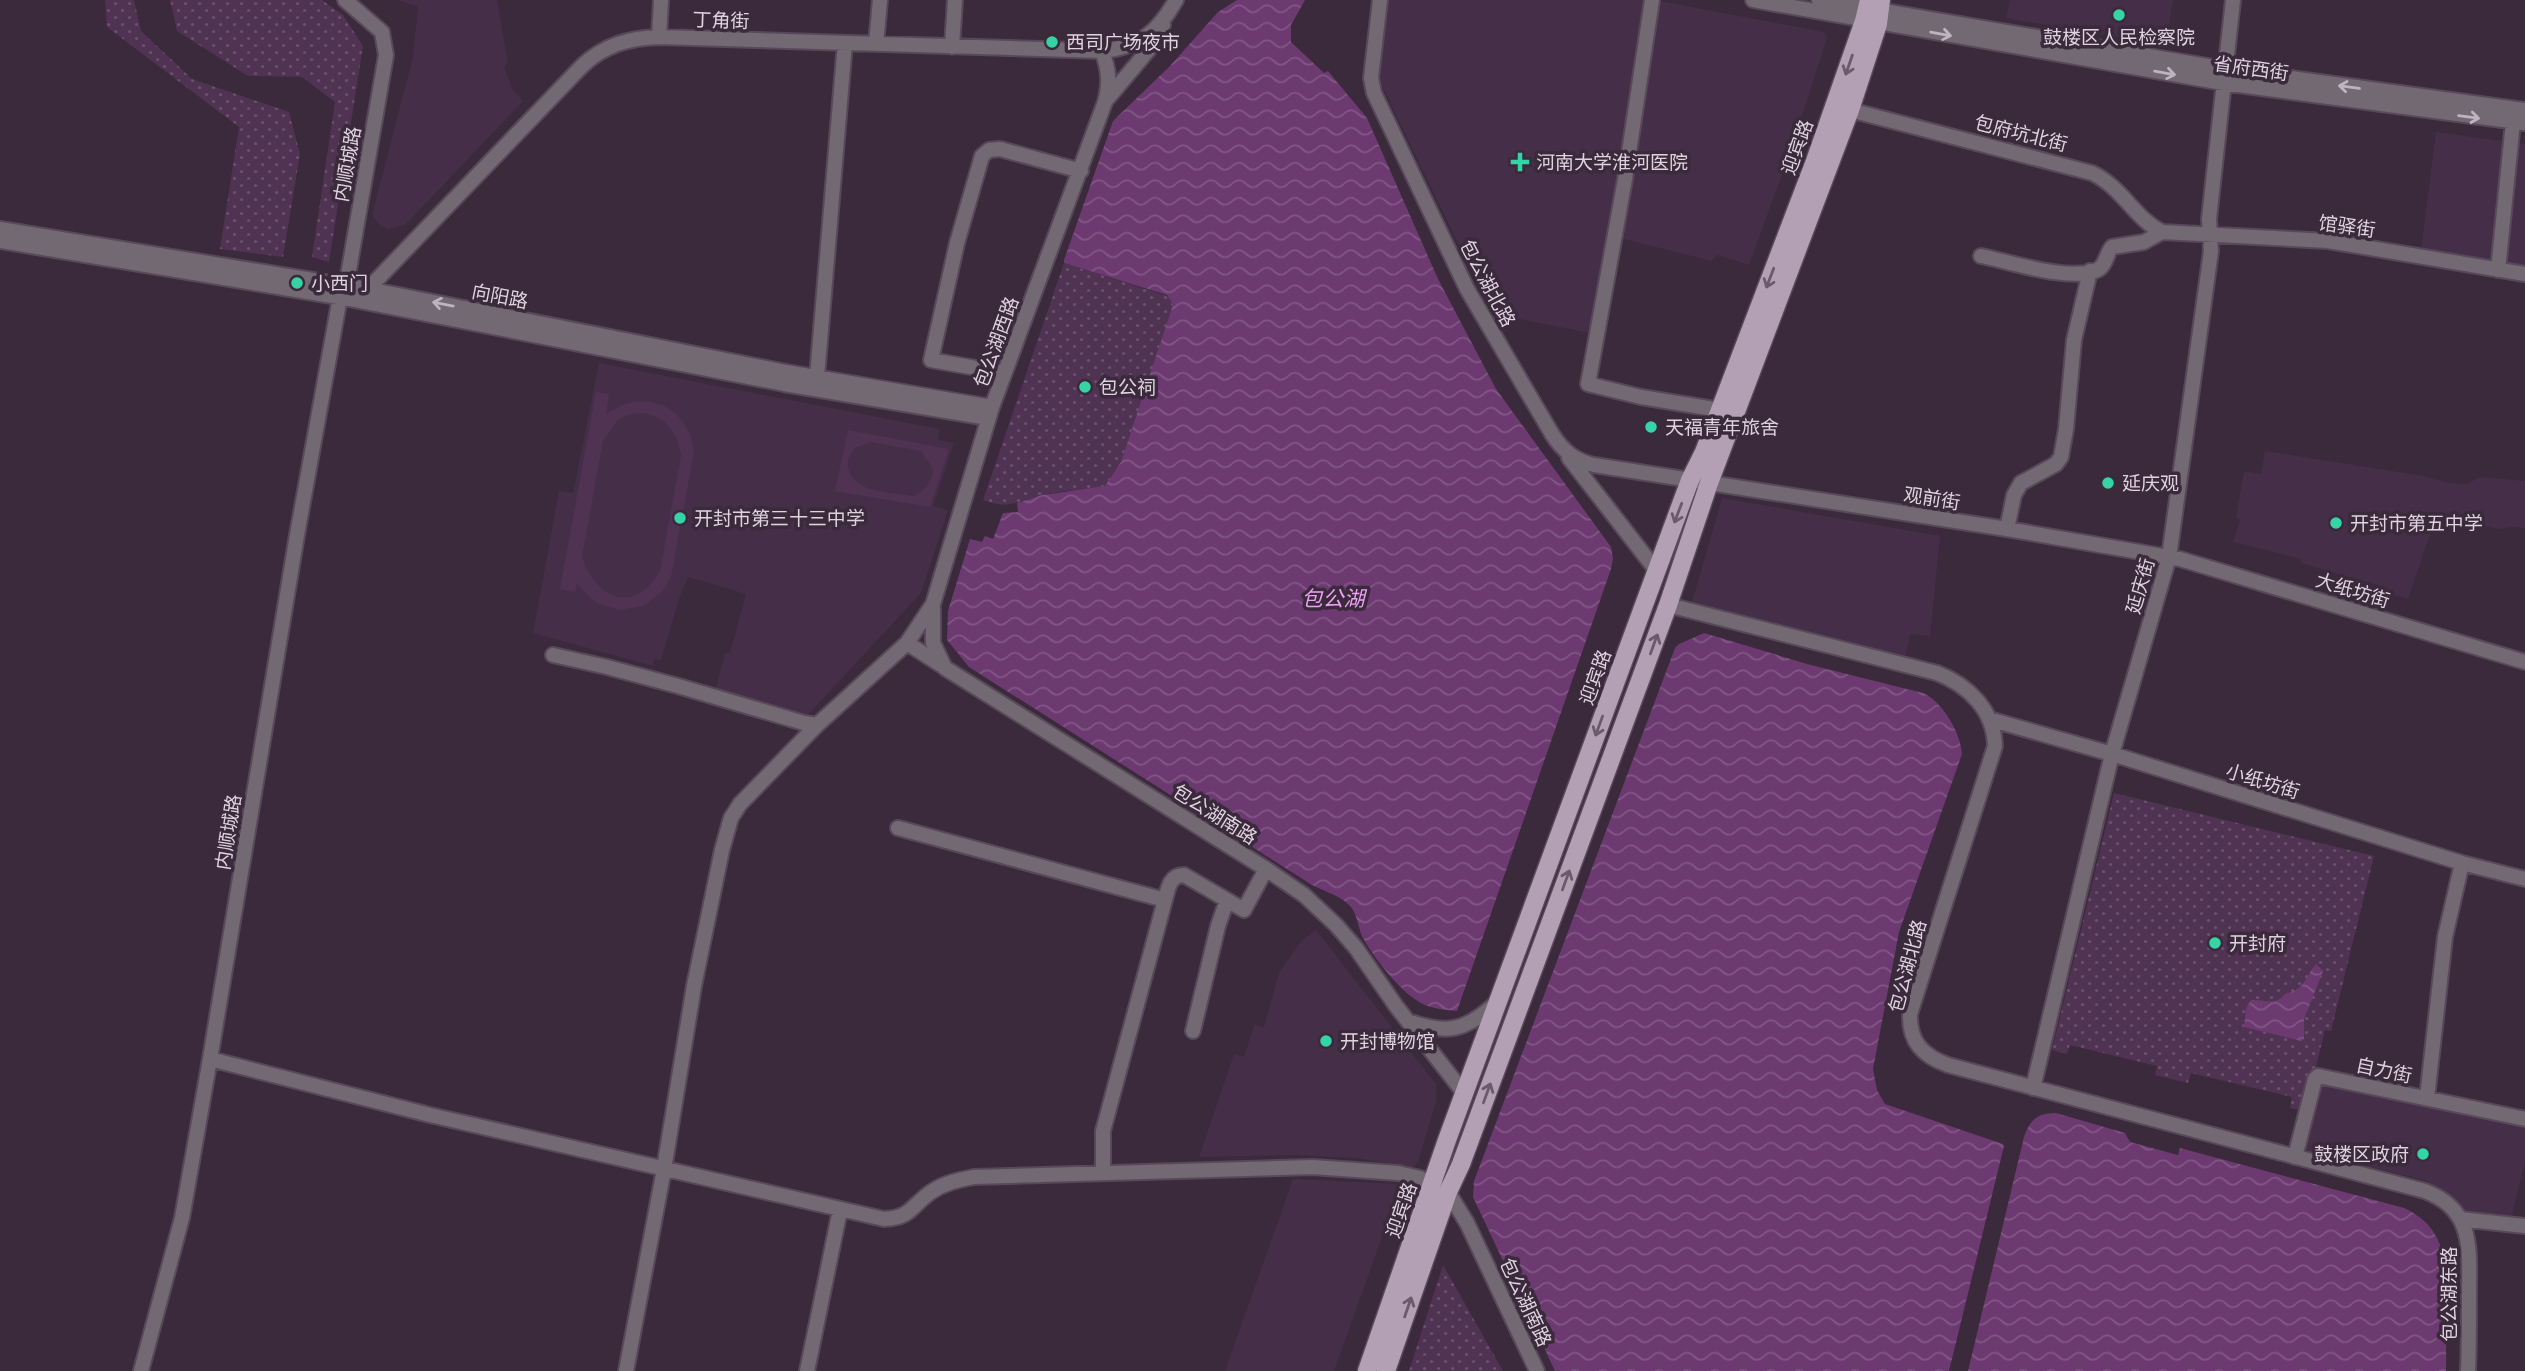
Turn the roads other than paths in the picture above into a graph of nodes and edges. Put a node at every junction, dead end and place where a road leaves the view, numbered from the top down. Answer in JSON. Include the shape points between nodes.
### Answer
{"nodes":[{"id":1,"x":345,"y":0,"type":"edge"},
{"id":2,"x":661,"y":0,"type":"edge"},
{"id":3,"x":880,"y":0,"type":"edge"},
{"id":4,"x":955,"y":0,"type":"edge"},
{"id":5,"x":1170,"y":0,"type":"edge"},
{"id":6,"x":1176,"y":0,"type":"edge"},
{"id":7,"x":1380,"y":0,"type":"edge"},
{"id":8,"x":1652,"y":0,"type":"edge"},
{"id":9,"x":1753,"y":0,"type":"edge"},
{"id":10,"x":1819,"y":0,"type":"edge"},
{"id":11,"x":2233,"y":0,"type":"edge"},
{"id":12,"x":1874,"y":11,"type":"edge"},
{"id":13,"x":1166,"y":18,"type":"junction"},
{"id":14,"x":659,"y":37,"type":"junction"},
{"id":15,"x":845,"y":43,"type":"junction"},
{"id":16,"x":876,"y":44,"type":"junction"},
{"id":17,"x":952,"y":47,"type":"junction"},
{"id":18,"x":1102,"y":51,"type":"junction"},
{"id":19,"x":2224,"y":76,"type":"junction"},
{"id":20,"x":1105,"y":102,"type":"junction"},
{"id":21,"x":2415,"y":104,"type":"junction"},
{"id":22,"x":1850,"y":110,"type":"junction"},
{"id":23,"x":2525,"y":110,"type":"edge"},
{"id":24,"x":2519,"y":123,"type":"edge"},
{"id":25,"x":1081,"y":171,"type":"junction"},
{"id":26,"x":0,"y":229,"type":"edge"},
{"id":27,"x":2162,"y":232,"type":"junction"},
{"id":28,"x":2210,"y":236,"type":"junction"},
{"id":29,"x":0,"y":241,"type":"edge"},
{"id":30,"x":1981,"y":256,"type":"dead end"},
{"id":31,"x":2498,"y":270,"type":"junction"},
{"id":32,"x":2090,"y":271,"type":"junction"},
{"id":33,"x":2525,"y":274,"type":"edge"},
{"id":34,"x":368,"y":289,"type":"junction"},
{"id":35,"x":341,"y":292,"type":"junction"},
{"id":36,"x":1003,"y":373,"type":"junction"},
{"id":37,"x":817,"y":377,"type":"junction"},
{"id":38,"x":1720,"y":410,"type":"junction"},
{"id":39,"x":990,"y":413,"type":"junction"},
{"id":40,"x":1562,"y":449,"type":"junction"},
{"id":41,"x":1690,"y":480,"type":"junction"},
{"id":42,"x":1709,"y":483,"type":"junction"},
{"id":43,"x":2007,"y":530,"type":"junction"},
{"id":44,"x":2169,"y":557,"type":"junction"},
{"id":45,"x":1656,"y":570,"type":"junction"},
{"id":46,"x":933,"y":604,"type":"junction"},
{"id":47,"x":1668,"y":605,"type":"junction"},
{"id":48,"x":907,"y":643,"type":"junction"},
{"id":49,"x":552,"y":655,"type":"dead end"},
{"id":50,"x":2525,"y":662,"type":"edge"},
{"id":51,"x":945,"y":668,"type":"junction"},
{"id":52,"x":1989,"y":719,"type":"junction"},
{"id":53,"x":817,"y":725,"type":"junction"},
{"id":54,"x":2112,"y":754,"type":"junction"},
{"id":55,"x":898,"y":828,"type":"dead end"},
{"id":56,"x":2462,"y":863,"type":"junction"},
{"id":57,"x":1266,"y":869,"type":"junction"},
{"id":58,"x":2525,"y":879,"type":"edge"},
{"id":59,"x":1165,"y":900,"type":"junction"},
{"id":60,"x":1227,"y":900,"type":"junction"},
{"id":61,"x":1498,"y":1001,"type":"junction"},
{"id":62,"x":1406,"y":1020,"type":"junction"},
{"id":63,"x":1193,"y":1031,"type":"dead end"},
{"id":64,"x":211,"y":1059,"type":"junction"},
{"id":65,"x":2033,"y":1088,"type":"junction"},
{"id":66,"x":1464,"y":1093,"type":"junction"},
{"id":67,"x":2427,"y":1098,"type":"junction"},
{"id":68,"x":2525,"y":1119,"type":"edge"},
{"id":69,"x":2295,"y":1157,"type":"junction"},
{"id":70,"x":664,"y":1169,"type":"junction"},
{"id":71,"x":1103,"y":1173,"type":"junction"},
{"id":72,"x":1441,"y":1187,"type":"junction"},
{"id":73,"x":839,"y":1210,"type":"junction"},
{"id":74,"x":2460,"y":1219,"type":"junction"},
{"id":75,"x":2525,"y":1226,"type":"edge"},
{"id":76,"x":141,"y":1371,"type":"edge"},
{"id":77,"x":626,"y":1371,"type":"edge"},
{"id":78,"x":807,"y":1371,"type":"edge"},
{"id":79,"x":1367,"y":1371,"type":"edge"},
{"id":80,"x":1386,"y":1371,"type":"edge"},
{"id":81,"x":1537,"y":1371,"type":"edge"},
{"id":82,"x":2468,"y":1371,"type":"edge"}],
"edges":[{"from":1,"to":35,"type":"street","name":"内顺城路","via":[[376,26],[384,37],[386,55]]},
{"from":2,"to":14,"type":"street"},
{"from":3,"to":16,"type":"street"},
{"from":4,"to":17,"type":"street"},
{"from":5,"to":13,"type":"street"},
{"from":6,"to":13,"type":"street"},
{"from":7,"to":40,"type":"street","name":"包公湖北路","via":[[1371,78],[1374,93],[1467,289]]},
{"from":8,"to":38,"type":"street","via":[[1588,384]]},
{"from":9,"to":12,"type":"street","name":"省府西街"},
{"from":10,"to":12,"type":"street","name":"省府西街"},
{"from":11,"to":19,"type":"street","name":"延庆街"},
{"from":12,"to":19,"type":"street","name":"省府西街"},
{"from":12,"to":22,"type":"main road","name":"迎宾路"},
{"from":12,"to":38,"type":"main road","name":"迎宾路","one_way":true},
{"from":13,"to":18,"type":"street","name":"丁角街","via":[[1141,40]]},
{"from":13,"to":20,"type":"street","via":[[1156,41]]},
{"from":14,"to":15,"type":"street","name":"丁角街"},
{"from":14,"to":34,"type":"street","name":"丁角街","via":[[617,43],[591,57]]},
{"from":15,"to":16,"type":"street","name":"丁角街"},
{"from":15,"to":37,"type":"street"},
{"from":16,"to":17,"type":"street","name":"丁角街"},
{"from":17,"to":18,"type":"street","name":"丁角街"},
{"from":18,"to":20,"type":"street","name":"包公湖西路","via":[[1109,74]]},
{"from":19,"to":21,"type":"street","name":"省府西街"},
{"from":19,"to":28,"type":"street","name":"延庆街"},
{"from":20,"to":25,"type":"street","name":"包公湖西路"},
{"from":21,"to":23,"type":"street"},
{"from":21,"to":24,"type":"street","one_way":true},
{"from":22,"to":27,"type":"street","name":"包府坑北街","via":[[2092,173],[2107,180]]},
{"from":22,"to":42,"type":"main road","name":"迎宾路"},
{"from":24,"to":31,"type":"street"},
{"from":25,"to":36,"type":"street","name":"包公湖西路"},
{"from":25,"to":36,"type":"street","via":[[1000,149],[982,156],[930,360]]},
{"from":26,"to":35,"type":"street","name":"向阳路"},
{"from":27,"to":28,"type":"street","name":"馆驿街"},
{"from":27,"to":32,"type":"street","via":[[2144,242],[2112,247],[2103,265]]},
{"from":28,"to":31,"type":"street","name":"馆驿街","via":[[2329,241]]},
{"from":28,"to":44,"type":"street","name":"延庆街"},
{"from":29,"to":35,"type":"street","name":"向阳路"},
{"from":30,"to":32,"type":"street","via":[[2064,273]]},
{"from":31,"to":33,"type":"street","name":"馆驿街"},
{"from":32,"to":43,"type":"street","via":[[2074,340],[2061,457],[2018,488]]},
{"from":34,"to":35,"type":"street","name":"向阳路"},
{"from":37,"to":34,"type":"street","name":"向阳路","one_way":true},
{"from":35,"to":39,"type":"street","name":"向阳路","via":[[784,384]]},
{"from":35,"to":64,"type":"street","name":"内顺城路"},
{"from":36,"to":39,"type":"street","name":"包公湖西路"},
{"from":37,"to":39,"type":"street","name":"向阳路"},
{"from":38,"to":41,"type":"main road","name":"迎宾路"},
{"from":39,"to":46,"type":"street","name":"包公湖西路"},
{"from":40,"to":41,"type":"street","via":[[1588,464]]},
{"from":40,"to":45,"type":"street","name":"包公湖北路"},
{"from":41,"to":42,"type":"street","name":"观前街"},
{"from":41,"to":45,"type":"main road","name":"迎宾路","one_way":true},
{"from":42,"to":43,"type":"street","name":"观前街"},
{"from":42,"to":47,"type":"main road","name":"迎宾路"},
{"from":43,"to":44,"type":"street","name":"观前街"},
{"from":44,"to":50,"type":"street","name":"大纸坊街"},
{"from":44,"to":54,"type":"street","name":"延庆街"},
{"from":45,"to":61,"type":"main road","name":"迎宾路","one_way":true},
{"from":46,"to":48,"type":"street","name":"包公湖西路"},
{"from":46,"to":51,"type":"street","via":[[933,643]]},
{"from":47,"to":52,"type":"street","name":"包公湖北路","via":[[1949,677],[1970,692]]},
{"from":72,"to":47,"type":"main road","name":"迎宾路","one_way":true,"via":[[1466,1151]]},
{"from":48,"to":51,"type":"street","name":"包公湖南路"},
{"from":48,"to":53,"type":"street","name":"包公湖西路"},
{"from":49,"to":53,"type":"street"},
{"from":51,"to":57,"type":"street","name":"包公湖南路"},
{"from":52,"to":54,"type":"street","name":"小纸坊街"},
{"from":52,"to":65,"type":"street","name":"包公湖北路","via":[[1995,746],[1913,1003],[1910,1027],[1918,1046],[1934,1060]]},
{"from":53,"to":70,"type":"street","name":"包公湖西路","via":[[740,804],[732,818],[694,986]]},
{"from":54,"to":56,"type":"street","name":"小纸坊街"},
{"from":54,"to":65,"type":"street","name":"延庆街"},
{"from":55,"to":59,"type":"street"},
{"from":56,"to":58,"type":"street","name":"小纸坊街"},
{"from":56,"to":67,"type":"street","via":[[2445,937]]},
{"from":57,"to":60,"type":"street","via":[[1244,910]]},
{"from":57,"to":62,"type":"street","name":"包公湖南路","via":[[1336,925]]},
{"from":59,"to":60,"type":"street","via":[[1177,876]]},
{"from":59,"to":71,"type":"street","via":[[1103,1131]]},
{"from":60,"to":63,"type":"street"},
{"from":61,"to":62,"type":"street","via":[[1479,1019],[1457,1028],[1432,1028]]},
{"from":61,"to":66,"type":"main road","name":"迎宾路"},
{"from":62,"to":66,"type":"street","name":"包公湖南路"},
{"from":64,"to":70,"type":"street"},
{"from":64,"to":76,"type":"street","name":"内顺城路","via":[[176,1248]]},
{"from":65,"to":69,"type":"street","name":"包公湖北路"},
{"from":66,"to":72,"type":"main road","name":"迎宾路"},
{"from":67,"to":68,"type":"street","name":"自力街"},
{"from":67,"to":69,"type":"street","name":"自力街","via":[[2318,1076]]},
{"from":69,"to":74,"type":"street","name":"包公湖北路","via":[[2434,1194],[2450,1204]]},
{"from":70,"to":73,"type":"street"},
{"from":70,"to":77,"type":"street","name":"包公湖西路"},
{"from":71,"to":72,"type":"street","via":[[1313,1167],[1398,1173]]},
{"from":71,"to":73,"type":"street","via":[[958,1180],[930,1193],[896,1218]]},
{"from":72,"to":79,"type":"main road","name":"迎宾路"},
{"from":80,"to":72,"type":"main road","name":"迎宾路","one_way":true},
{"from":72,"to":81,"type":"street","name":"包公湖南路","via":[[1467,1223]]},
{"from":73,"to":78,"type":"street"},
{"from":74,"to":75,"type":"street"},
{"from":74,"to":82,"type":"street","name":"包公湖东路","via":[[2469,1246]]}]}
